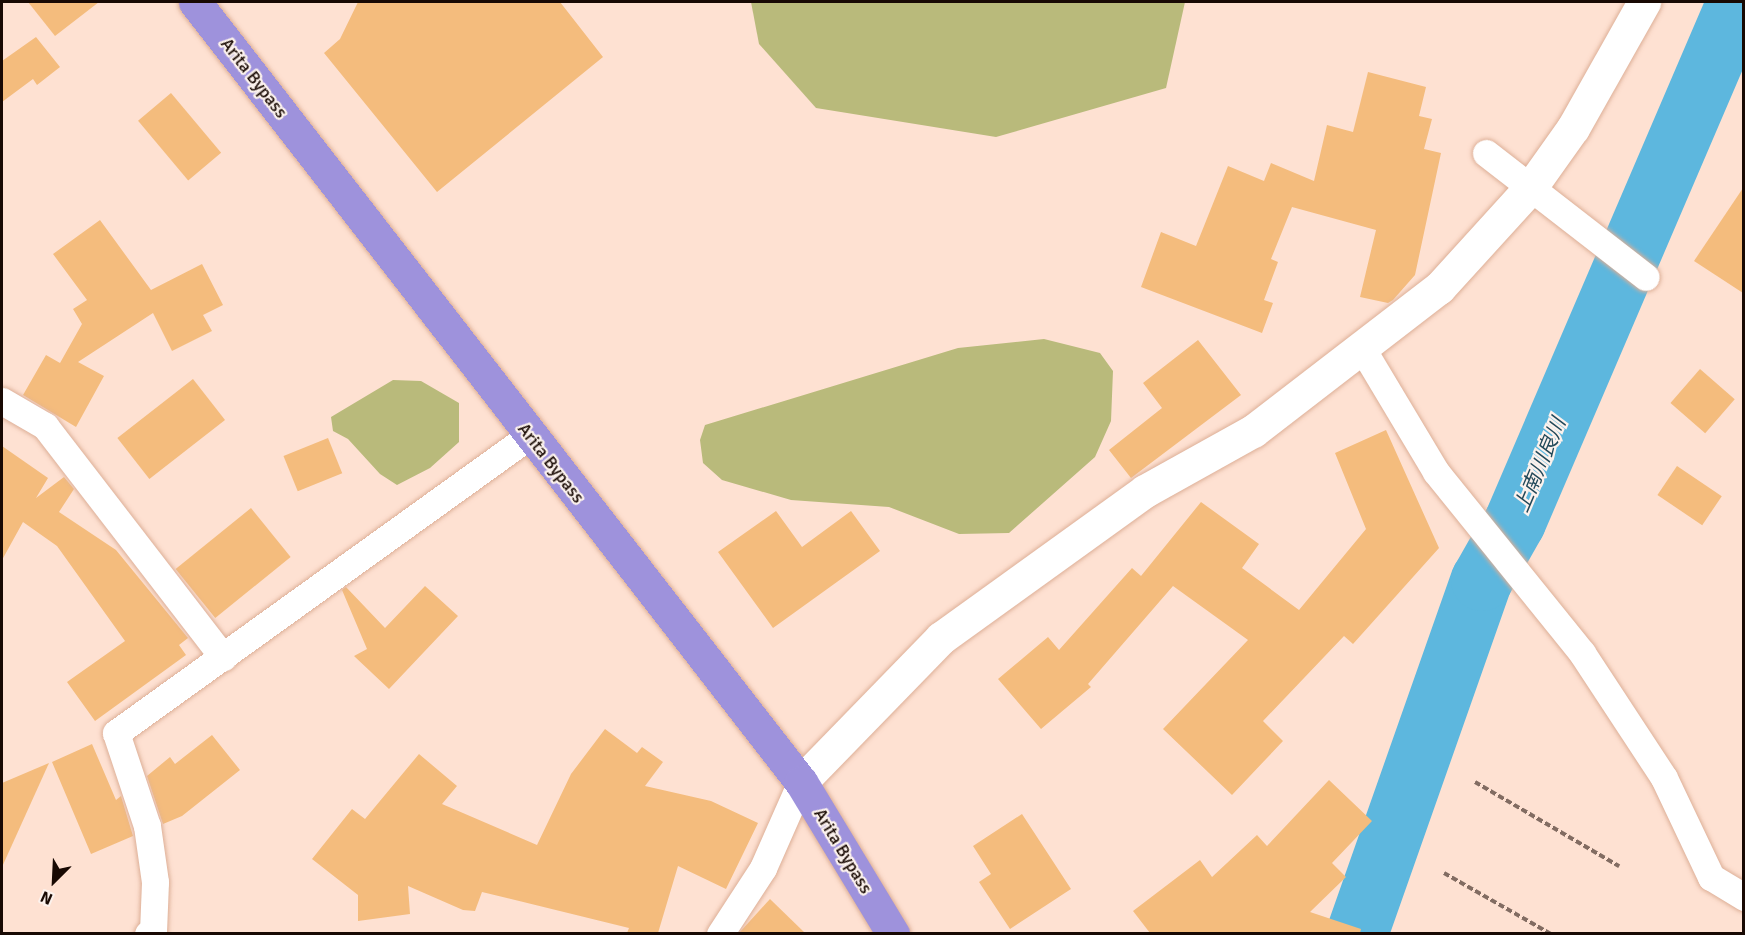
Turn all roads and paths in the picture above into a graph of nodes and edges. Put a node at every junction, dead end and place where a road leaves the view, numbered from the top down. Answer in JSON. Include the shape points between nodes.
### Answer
{"nodes":[{"id":1,"x":195,"y":2,"type":"edge"},
{"id":2,"x":1644,"y":2,"type":"edge"},
{"id":3,"x":1486,"y":153,"type":"dead end"},
{"id":4,"x":1531,"y":187,"type":"junction"},
{"id":5,"x":1647,"y":277,"type":"dead end"},
{"id":6,"x":1363,"y":350,"type":"junction"},
{"id":7,"x":2,"y":401,"type":"edge"},
{"id":8,"x":529,"y":436,"type":"junction"},
{"id":9,"x":223,"y":657,"type":"junction"},
{"id":10,"x":801,"y":782,"type":"junction"},
{"id":11,"x":1475,"y":782,"type":"dead end"},
{"id":12,"x":1619,"y":866,"type":"dead end"},
{"id":13,"x":1444,"y":873,"type":"dead end"},
{"id":14,"x":1743,"y":897,"type":"edge"},
{"id":15,"x":148,"y":933,"type":"edge"},
{"id":16,"x":720,"y":933,"type":"edge"},
{"id":17,"x":893,"y":933,"type":"edge"},
{"id":18,"x":1551,"y":933,"type":"edge"}],
"edges":[{"from":1,"to":8,"type":"highway","name":"Arita Bypass"},
{"from":2,"to":4,"type":"street","via":[[1573,128]]},
{"from":3,"to":4,"type":"street"},
{"from":4,"to":5,"type":"street"},
{"from":4,"to":6,"type":"street","via":[[1439,288]]},
{"from":6,"to":10,"type":"street","via":[[1253,431],[1145,491],[969,616],[941,638]]},
{"from":6,"to":14,"type":"street","via":[[1436,472],[1582,652],[1664,778],[1712,877]]},
{"from":7,"to":9,"type":"street","via":[[45,426]]},
{"from":8,"to":9,"type":"street"},
{"from":8,"to":10,"type":"highway","name":"Arita Bypass"},
{"from":9,"to":15,"type":"street","via":[[116,733],[147,826],[155,882],[153,932]]},
{"from":10,"to":16,"type":"street","via":[[763,868]]},
{"from":10,"to":17,"type":"highway","name":"Arita Bypass"},
{"from":11,"to":12,"type":"path"},
{"from":13,"to":18,"type":"path"}]}
